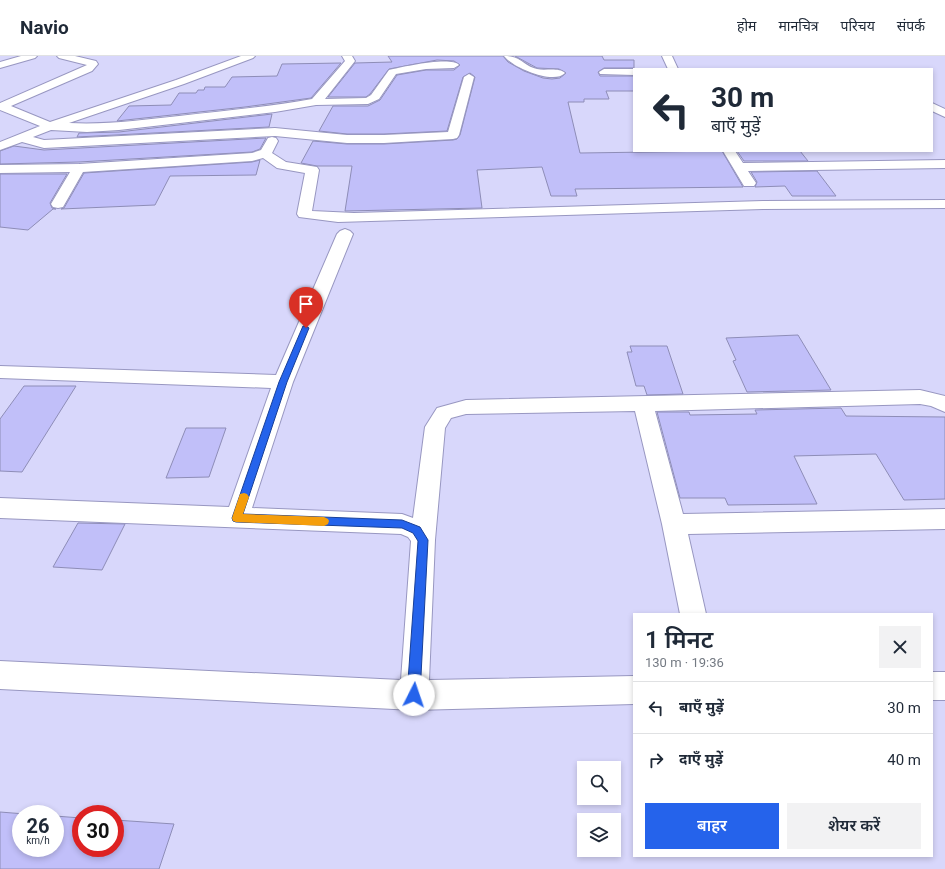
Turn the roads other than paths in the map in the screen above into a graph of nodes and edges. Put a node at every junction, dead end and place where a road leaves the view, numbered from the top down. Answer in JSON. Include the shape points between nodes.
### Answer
{"nodes":[{"id":1,"x":32,"y":56,"type":"edge"},
{"id":2,"x":62,"y":56,"type":"edge"},
{"id":3,"x":250,"y":56,"type":"edge"},
{"id":4,"x":347,"y":56,"type":"edge"},
{"id":5,"x":509,"y":56,"type":"edge"},
{"id":6,"x":667,"y":56,"type":"edge"},
{"id":7,"x":0,"y":65,"type":"edge"},
{"id":8,"x":454,"y":65,"type":"dead end"},
{"id":9,"x":673,"y":68,"type":"edge"},
{"id":10,"x":604,"y":72,"type":"dead end"},
{"id":11,"x":633,"y":72,"type":"edge"},
{"id":12,"x":560,"y":73,"type":"dead end"},
{"id":13,"x":469,"y":77,"type":"dead end"},
{"id":14,"x":316,"y":102,"type":"junction"},
{"id":15,"x":1,"y":103,"type":"edge"},
{"id":16,"x":933,"y":107,"type":"edge"},
{"id":17,"x":275,"y":109,"type":"junction"},
{"id":18,"x":945,"y":114,"type":"edge"},
{"id":19,"x":50,"y":126,"type":"junction"},
{"id":20,"x":275,"y":132,"type":"junction"},
{"id":21,"x":22,"y":138,"type":"junction"},
{"id":22,"x":0,"y":146,"type":"edge"},
{"id":23,"x":730,"y":152,"type":"edge"},
{"id":24,"x":902,"y":152,"type":"edge"},
{"id":25,"x":265,"y":154,"type":"junction"},
{"id":26,"x":915,"y":164,"type":"junction"},
{"id":27,"x":945,"y":164,"type":"edge"},
{"id":28,"x":739,"y":167,"type":"junction"},
{"id":29,"x":79,"y":168,"type":"junction"},
{"id":30,"x":0,"y":169,"type":"edge"},
{"id":31,"x":749,"y":183,"type":"dead end"},
{"id":32,"x":58,"y":204,"type":"dead end"},
{"id":33,"x":945,"y":204,"type":"edge"},
{"id":34,"x":345,"y":234,"type":"dead end"},
{"id":35,"x":0,"y":372,"type":"edge"},
{"id":36,"x":283,"y":382,"type":"junction"},
{"id":37,"x":643,"y":404,"type":"junction"},
{"id":38,"x":945,"y":405,"type":"edge"},
{"id":39,"x":0,"y":508,"type":"edge"},
{"id":40,"x":236,"y":518,"type":"junction"},
{"id":41,"x":945,"y":519,"type":"edge"},
{"id":42,"x":674,"y":524,"type":"junction"},
{"id":43,"x":423,"y":540,"type":"junction"},
{"id":44,"x":694,"y":613,"type":"edge"},
{"id":45,"x":0,"y":675,"type":"edge"},
{"id":46,"x":933,"y":686,"type":"edge"},
{"id":47,"x":945,"y":686,"type":"edge"},
{"id":48,"x":633,"y":690,"type":"edge"},
{"id":49,"x":414,"y":695,"type":"junction"}],
"edges":[{"from":1,"to":7,"type":"street"},
{"from":2,"to":15,"type":"street","via":[[93,64],[88,69]]},
{"from":3,"to":19,"type":"street"},
{"from":4,"to":14,"type":"street","via":[[350,61]]},
{"from":5,"to":12,"type":"street","via":[[533,72]]},
{"from":6,"to":9,"type":"street"},
{"from":8,"to":14,"type":"street","via":[[426,66],[393,72],[372,100]]},
{"from":10,"to":11,"type":"street"},
{"from":13,"to":20,"type":"street","via":[[454,135],[346,139]]},
{"from":14,"to":17,"type":"street"},
{"from":15,"to":19,"type":"street"},
{"from":16,"to":18,"type":"street"},
{"from":17,"to":19,"type":"street","via":[[119,126]]},
{"from":17,"to":20,"type":"street"},
{"from":19,"to":21,"type":"street"},
{"from":20,"to":21,"type":"street","via":[[44,144]]},
{"from":20,"to":25,"type":"street","via":[[269,152]]},
{"from":21,"to":22,"type":"street"},
{"from":23,"to":28,"type":"street"},
{"from":24,"to":26,"type":"street"},
{"from":25,"to":29,"type":"street","via":[[216,160]]},
{"from":25,"to":33,"type":"street","via":[[282,165],[312,170],[304,214],[320,217],[763,205]]},
{"from":26,"to":27,"type":"street"},
{"from":26,"to":28,"type":"street"},
{"from":28,"to":31,"type":"street"},
{"from":29,"to":30,"type":"street"},
{"from":29,"to":32,"type":"street"},
{"from":34,"to":36,"type":"street"},
{"from":35,"to":36,"type":"street"},
{"from":36,"to":40,"type":"street"},
{"from":37,"to":38,"type":"street","via":[[920,397],[936,400]]},
{"from":37,"to":42,"type":"street"},
{"from":37,"to":43,"type":"street","via":[[466,407],[444,413],[435,427]]},
{"from":39,"to":40,"type":"street"},
{"from":40,"to":43,"type":"street","via":[[402,524],[417,530]]},
{"from":41,"to":42,"type":"street"},
{"from":42,"to":44,"type":"street"},
{"from":43,"to":49,"type":"street"},
{"from":45,"to":49,"type":"street"},
{"from":46,"to":47,"type":"street"},
{"from":48,"to":49,"type":"street"}]}
